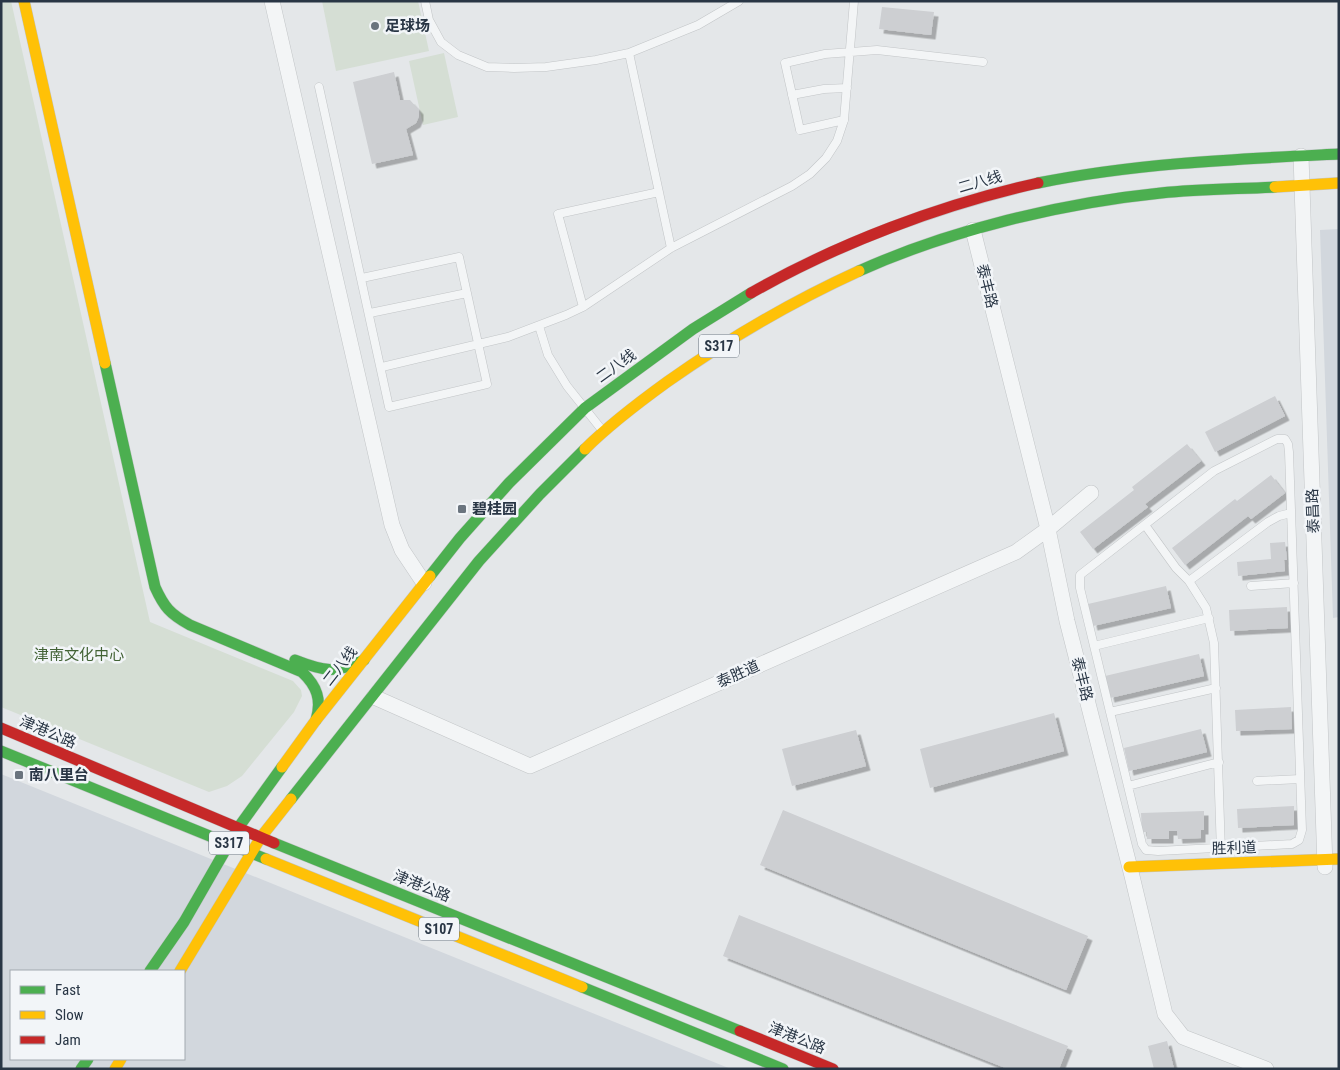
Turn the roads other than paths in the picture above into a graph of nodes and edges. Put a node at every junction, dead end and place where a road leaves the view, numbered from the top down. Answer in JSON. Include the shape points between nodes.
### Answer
{"nodes":[{"id":1,"x":24,"y":1,"type":"edge"},
{"id":2,"x":34,"y":1,"type":"edge"},
{"id":3,"x":272,"y":1,"type":"edge"},
{"id":4,"x":425,"y":1,"type":"edge"},
{"id":5,"x":740,"y":1,"type":"edge"},
{"id":6,"x":854,"y":1,"type":"edge"},
{"id":7,"x":851,"y":52,"type":"junction"},
{"id":8,"x":629,"y":54,"type":"junction"},
{"id":9,"x":983,"y":62,"type":"dead end"},
{"id":10,"x":319,"y":87,"type":"dead end"},
{"id":11,"x":847,"y":88,"type":"junction"},
{"id":12,"x":792,"y":95,"type":"junction"},
{"id":13,"x":844,"y":120,"type":"junction"},
{"id":14,"x":1339,"y":154,"type":"edge"},
{"id":15,"x":1300,"y":156,"type":"junction"},
{"id":16,"x":1339,"y":184,"type":"edge"},
{"id":17,"x":1302,"y":185,"type":"junction"},
{"id":18,"x":659,"y":192,"type":"junction"},
{"id":19,"x":973,"y":230,"type":"junction"},
{"id":20,"x":671,"y":248,"type":"junction"},
{"id":21,"x":362,"y":278,"type":"junction"},
{"id":22,"x":467,"y":293,"type":"junction"},
{"id":23,"x":583,"y":306,"type":"junction"},
{"id":24,"x":370,"y":313,"type":"junction"},
{"id":25,"x":539,"y":326,"type":"junction"},
{"id":26,"x":478,"y":344,"type":"junction"},
{"id":27,"x":382,"y":367,"type":"junction"},
{"id":28,"x":585,"y":408,"type":"junction"},
{"id":29,"x":603,"y":431,"type":"junction"},
{"id":30,"x":1091,"y":493,"type":"dead end"},
{"id":31,"x":1292,"y":513,"type":"junction"},
{"id":32,"x":1145,"y":525,"type":"junction"},
{"id":33,"x":1048,"y":529,"type":"junction"},
{"id":34,"x":1189,"y":581,"type":"junction"},
{"id":35,"x":424,"y":583,"type":"junction"},
{"id":36,"x":1294,"y":583,"type":"junction"},
{"id":37,"x":1251,"y":586,"type":"dead end"},
{"id":38,"x":1209,"y":618,"type":"junction"},
{"id":39,"x":1094,"y":646,"type":"junction"},
{"id":40,"x":364,"y":660,"type":"junction"},
{"id":41,"x":1216,"y":688,"type":"junction"},
{"id":42,"x":374,"y":697,"type":"junction"},
{"id":43,"x":1110,"y":712,"type":"junction"},
{"id":44,"x":316,"y":720,"type":"junction"},
{"id":45,"x":1,"y":728,"type":"edge"},
{"id":46,"x":1,"y":751,"type":"edge"},
{"id":47,"x":1219,"y":762,"type":"junction"},
{"id":48,"x":1300,"y":779,"type":"junction"},
{"id":49,"x":1256,"y":781,"type":"dead end"},
{"id":50,"x":1128,"y":786,"type":"junction"},
{"id":51,"x":241,"y":805,"type":"dead end"},
{"id":52,"x":195,"y":810,"type":"junction"},
{"id":53,"x":227,"y":811,"type":"dead end"},
{"id":54,"x":233,"y":835,"type":"junction"},
{"id":55,"x":258,"y":836,"type":"junction"},
{"id":56,"x":1221,"y":848,"type":"junction"},
{"id":57,"x":252,"y":852,"type":"junction"},
{"id":58,"x":1332,"y":863,"type":"edge"},
{"id":59,"x":1221,"y":867,"type":"junction"},
{"id":60,"x":1131,"y":871,"type":"junction"},
{"id":61,"x":151,"y":970,"type":"edge"},
{"id":62,"x":181,"y":970,"type":"edge"},
{"id":63,"x":783,"y":1069,"type":"edge"},
{"id":64,"x":833,"y":1069,"type":"edge"},
{"id":65,"x":1266,"y":1069,"type":"edge"}],
"edges":[{"from":1,"to":44,"type":"main road","via":[[158,596],[170,612],[190,626],[302,672],[311,679],[319,694],[320,711]]},
{"from":2,"to":40,"type":"main road","via":[[168,596],[190,618],[317,669],[338,671]]},
{"from":3,"to":35,"type":"street","via":[[392,525],[402,550]]},
{"from":4,"to":8,"type":"lane","via":[[428,20],[441,42],[458,55],[488,67],[546,67]]},
{"from":5,"to":8,"type":"lane","via":[[698,25]]},
{"from":6,"to":7,"type":"lane"},
{"from":7,"to":9,"type":"lane","via":[[876,50]]},
{"from":7,"to":11,"type":"lane"},
{"from":7,"to":12,"type":"lane","via":[[785,63]]},
{"from":8,"to":18,"type":"lane"},
{"from":10,"to":21,"type":"lane"},
{"from":11,"to":12,"type":"lane","via":[[824,88]]},
{"from":11,"to":13,"type":"lane"},
{"from":12,"to":13,"type":"lane","via":[[800,130]]},
{"from":13,"to":20,"type":"lane","via":[[838,141],[810,174]]},
{"from":14,"to":15,"type":"main road","name":"二八线","number":"S317"},
{"from":15,"to":17,"type":"street","name":"泰昌路"},
{"from":15,"to":28,"type":"main road","name":"二八线","number":"S317","via":[[1146,166],[1080,175],[1000,192],[909,220],[753,292],[693,329]]},
{"from":16,"to":17,"type":"main road","number":"S317"},
{"from":17,"to":19,"type":"main road","number":"S317","via":[[1107,200]]},
{"from":17,"to":58,"type":"street","name":"泰昌路"},
{"from":18,"to":20,"type":"lane"},
{"from":18,"to":23,"type":"lane","via":[[558,214]]},
{"from":19,"to":29,"type":"main road","number":"S317","via":[[868,267],[778,311],[705,355]]},
{"from":19,"to":33,"type":"street","name":"泰丰路"},
{"from":20,"to":23,"type":"lane"},
{"from":21,"to":22,"type":"lane","via":[[459,258]]},
{"from":21,"to":24,"type":"lane"},
{"from":22,"to":24,"type":"lane"},
{"from":22,"to":26,"type":"lane"},
{"from":23,"to":25,"type":"lane"},
{"from":24,"to":27,"type":"lane"},
{"from":25,"to":26,"type":"lane"},
{"from":25,"to":28,"type":"lane","via":[[548,355]]},
{"from":26,"to":27,"type":"lane"},
{"from":26,"to":27,"type":"lane","via":[[487,384],[389,407]]},
{"from":28,"to":29,"type":"lane"},
{"from":28,"to":35,"type":"main road","name":"二八线","number":"S317","via":[[509,483]]},
{"from":29,"to":42,"type":"main road","number":"S317","via":[[479,561]]},
{"from":30,"to":33,"type":"street","name":"泰胜道"},
{"from":31,"to":32,"type":"lane","via":[[1288,444],[1285,439],[1214,471]]},
{"from":31,"to":34,"type":"lane","via":[[1268,522]]},
{"from":31,"to":36,"type":"lane"},
{"from":32,"to":34,"type":"lane"},
{"from":32,"to":39,"type":"lane","via":[[1080,575],[1080,588]]},
{"from":33,"to":42,"type":"street","name":"泰胜道","via":[[1016,552],[530,766]]},
{"from":33,"to":60,"type":"street","name":"泰丰路","via":[[1066,621]]},
{"from":34,"to":38,"type":"lane"},
{"from":35,"to":40,"type":"main road","name":"二八线","number":"S317"},
{"from":36,"to":37,"type":"lane"},
{"from":36,"to":48,"type":"lane"},
{"from":38,"to":39,"type":"lane"},
{"from":38,"to":41,"type":"lane"},
{"from":39,"to":43,"type":"lane"},
{"from":40,"to":44,"type":"main road","name":"二八线","number":"S317"},
{"from":41,"to":43,"type":"lane"},
{"from":41,"to":47,"type":"lane"},
{"from":42,"to":55,"type":"main road","number":"S317"},
{"from":43,"to":50,"type":"lane"},
{"from":44,"to":51,"type":"main road","via":[[295,740]]},
{"from":44,"to":54,"type":"main road","name":"二八线","number":"S317"},
{"from":45,"to":52,"type":"main road","name":"津港公路","number":"S107"},
{"from":46,"to":54,"type":"main road","via":[[94,789],[134,797]]},
{"from":47,"to":50,"type":"lane"},
{"from":47,"to":56,"type":"lane"},
{"from":48,"to":49,"type":"lane"},
{"from":48,"to":56,"type":"lane","via":[[1302,830],[1299,840],[1292,844]]},
{"from":50,"to":56,"type":"lane","via":[[1146,850]]},
{"from":52,"to":53,"type":"main road"},
{"from":52,"to":54,"type":"main road","name":"津港公路","number":"S107"},
{"from":54,"to":55,"type":"main road","name":"津港公路","number":"S107"},
{"from":54,"to":57,"type":"main road","name":"津港公路","number":"S107"},
{"from":54,"to":61,"type":"main road","name":"二八线","number":"S317","via":[[184,922]]},
{"from":55,"to":57,"type":"main road","number":"S317"},
{"from":55,"to":64,"type":"main road","name":"津港公路","number":"S107"},
{"from":56,"to":59,"type":"lane"},
{"from":57,"to":62,"type":"main road","number":"S317"},
{"from":57,"to":63,"type":"main road","name":"津港公路","number":"S107"},
{"from":58,"to":59,"type":"main road","name":"胜利道"},
{"from":59,"to":60,"type":"main road","name":"胜利道"},
{"from":60,"to":65,"type":"street","name":"泰丰路","via":[[1165,1014],[1183,1037]]}]}
